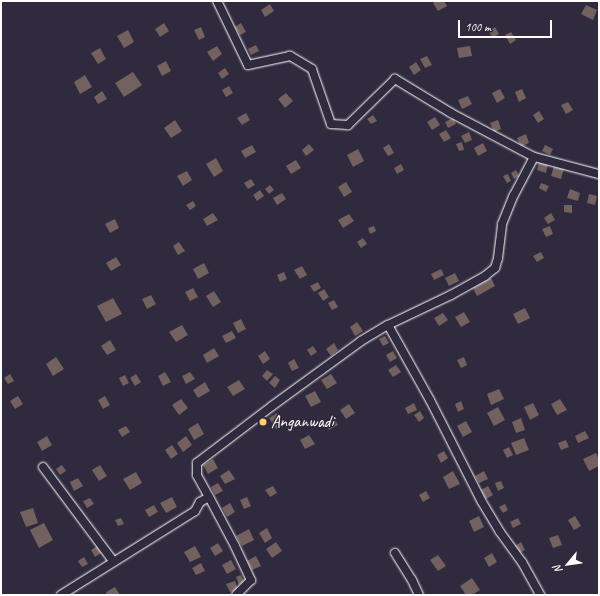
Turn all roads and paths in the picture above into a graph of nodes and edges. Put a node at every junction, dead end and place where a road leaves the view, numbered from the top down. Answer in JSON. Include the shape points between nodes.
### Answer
{"nodes":[{"id":1,"x":217,"y":1,"type":"edge"},
{"id":2,"x":534,"y":157,"type":"junction"},
{"id":3,"x":599,"y":174,"type":"edge"},
{"id":4,"x":388,"y":325,"type":"junction"},
{"id":5,"x":43,"y":467,"type":"dead end"},
{"id":6,"x":209,"y":498,"type":"junction"},
{"id":7,"x":395,"y":553,"type":"dead end"},
{"id":8,"x":114,"y":561,"type":"junction"},
{"id":9,"x":61,"y":595,"type":"edge"},
{"id":10,"x":236,"y":595,"type":"edge"},
{"id":11,"x":419,"y":595,"type":"edge"},
{"id":12,"x":540,"y":595,"type":"edge"}],
"edges":[{"from":1,"to":2,"type":"street","via":[[248,65],[290,56],[312,69],[331,124],[348,125],[395,79],[451,113]]},
{"from":2,"to":3,"type":"street"},
{"from":2,"to":4,"type":"street","via":[[502,224],[498,258],[494,268],[451,295]]},
{"from":4,"to":6,"type":"street","via":[[361,341],[196,464],[197,475]]},
{"from":4,"to":12,"type":"street","via":[[482,502],[522,562]]},
{"from":5,"to":8,"type":"street"},
{"from":6,"to":8,"type":"street","via":[[200,502],[195,511]]},
{"from":6,"to":10,"type":"street","via":[[251,580]]},
{"from":7,"to":11,"type":"street"},
{"from":8,"to":9,"type":"street"}]}
